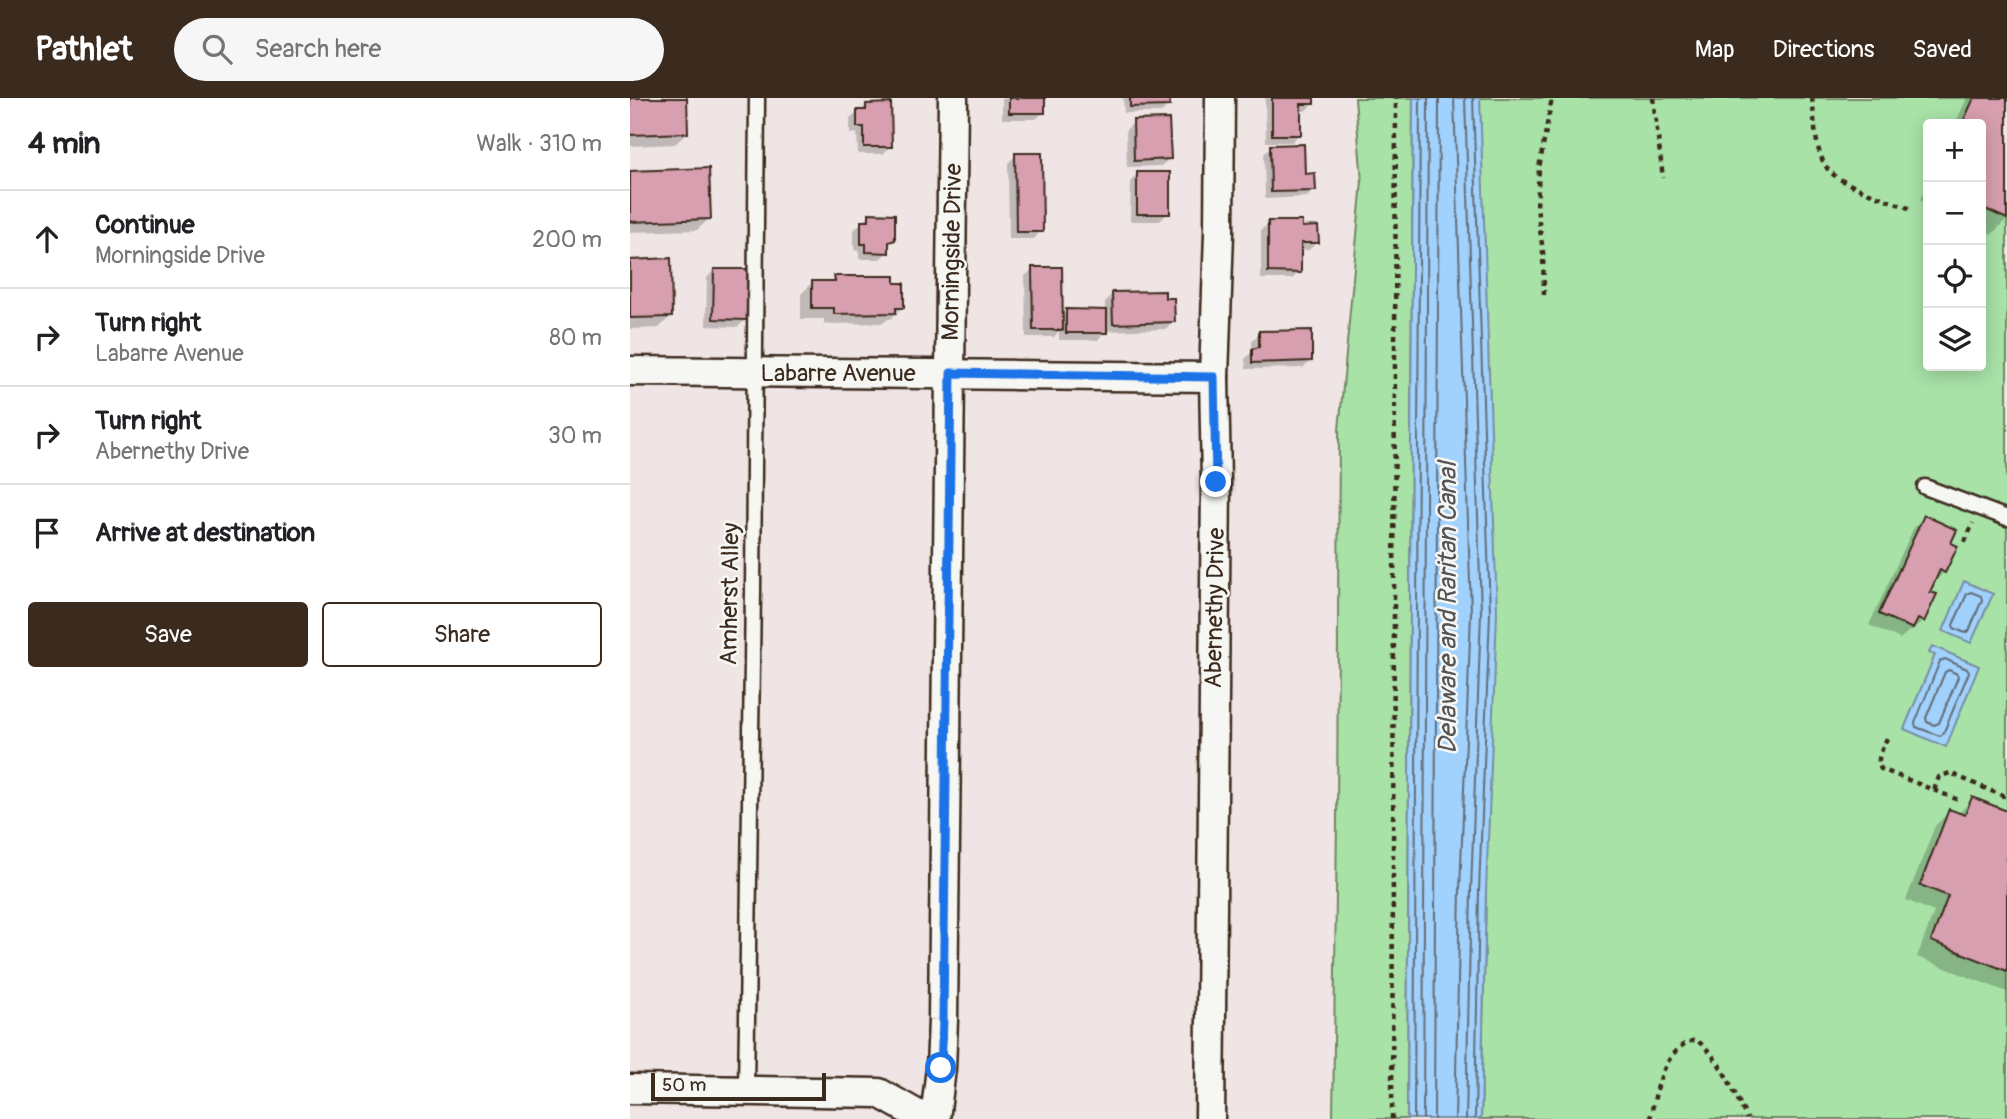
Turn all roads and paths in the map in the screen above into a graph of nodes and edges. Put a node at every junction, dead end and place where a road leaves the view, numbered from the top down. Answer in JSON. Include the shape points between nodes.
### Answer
{"nodes":[{"id":1,"x":757,"y":98,"type":"edge"},
{"id":2,"x":953,"y":98,"type":"edge"},
{"id":3,"x":1220,"y":98,"type":"edge"},
{"id":4,"x":1396,"y":98,"type":"edge"},
{"id":5,"x":1552,"y":98,"type":"edge"},
{"id":6,"x":1653,"y":98,"type":"edge"},
{"id":7,"x":1812,"y":98,"type":"edge"},
{"id":8,"x":1663,"y":178,"type":"dead end"},
{"id":9,"x":1911,"y":209,"type":"dead end"},
{"id":10,"x":1544,"y":295,"type":"dead end"},
{"id":11,"x":630,"y":371,"type":"edge"},
{"id":12,"x":755,"y":373,"type":"junction"},
{"id":13,"x":951,"y":373,"type":"junction"},
{"id":14,"x":1214,"y":377,"type":"junction"},
{"id":15,"x":1925,"y":487,"type":"dead end"},
{"id":16,"x":2007,"y":518,"type":"edge"},
{"id":17,"x":1887,"y":738,"type":"dead end"},
{"id":18,"x":1934,"y":790,"type":"junction"},
{"id":19,"x":2007,"y":794,"type":"edge"},
{"id":20,"x":1961,"y":801,"type":"dead end"},
{"id":21,"x":630,"y":1089,"type":"edge"},
{"id":22,"x":746,"y":1091,"type":"junction"},
{"id":23,"x":925,"y":1119,"type":"edge"},
{"id":24,"x":935,"y":1119,"type":"edge"},
{"id":25,"x":1210,"y":1119,"type":"edge"},
{"id":26,"x":1392,"y":1119,"type":"edge"},
{"id":27,"x":1650,"y":1119,"type":"edge"},
{"id":28,"x":1747,"y":1119,"type":"edge"}],
"edges":[{"from":1,"to":12,"type":"lane","name":"Amherst Alley"},
{"from":2,"to":13,"type":"street","name":"Morningside Drive"},
{"from":3,"to":14,"type":"street","name":"Abernethy Drive"},
{"from":4,"to":26,"type":"path"},
{"from":5,"to":10,"type":"path","via":[[1537,207]]},
{"from":6,"to":8,"type":"path"},
{"from":7,"to":9,"type":"path","via":[[1820,153],[1827,169],[1839,179]]},
{"from":11,"to":12,"type":"street","name":"Labarre Avenue"},
{"from":12,"to":13,"type":"street","name":"Labarre Avenue"},
{"from":12,"to":22,"type":"lane","name":"Amherst Alley"},
{"from":13,"to":14,"type":"street","name":"Labarre Avenue"},
{"from":13,"to":24,"type":"street","name":"Morningside Drive","via":[[943,1020]]},
{"from":14,"to":25,"type":"street","name":"Abernethy Drive"},
{"from":15,"to":16,"type":"lane"},
{"from":17,"to":18,"type":"path","via":[[1878,759],[1881,769]]},
{"from":18,"to":19,"type":"path","via":[[1939,777],[1950,773]]},
{"from":18,"to":20,"type":"path"},
{"from":21,"to":22,"type":"street"},
{"from":22,"to":23,"type":"street","via":[[879,1093]]},
{"from":27,"to":28,"type":"path","via":[[1664,1070],[1677,1049],[1696,1040],[1712,1056]]}]}
